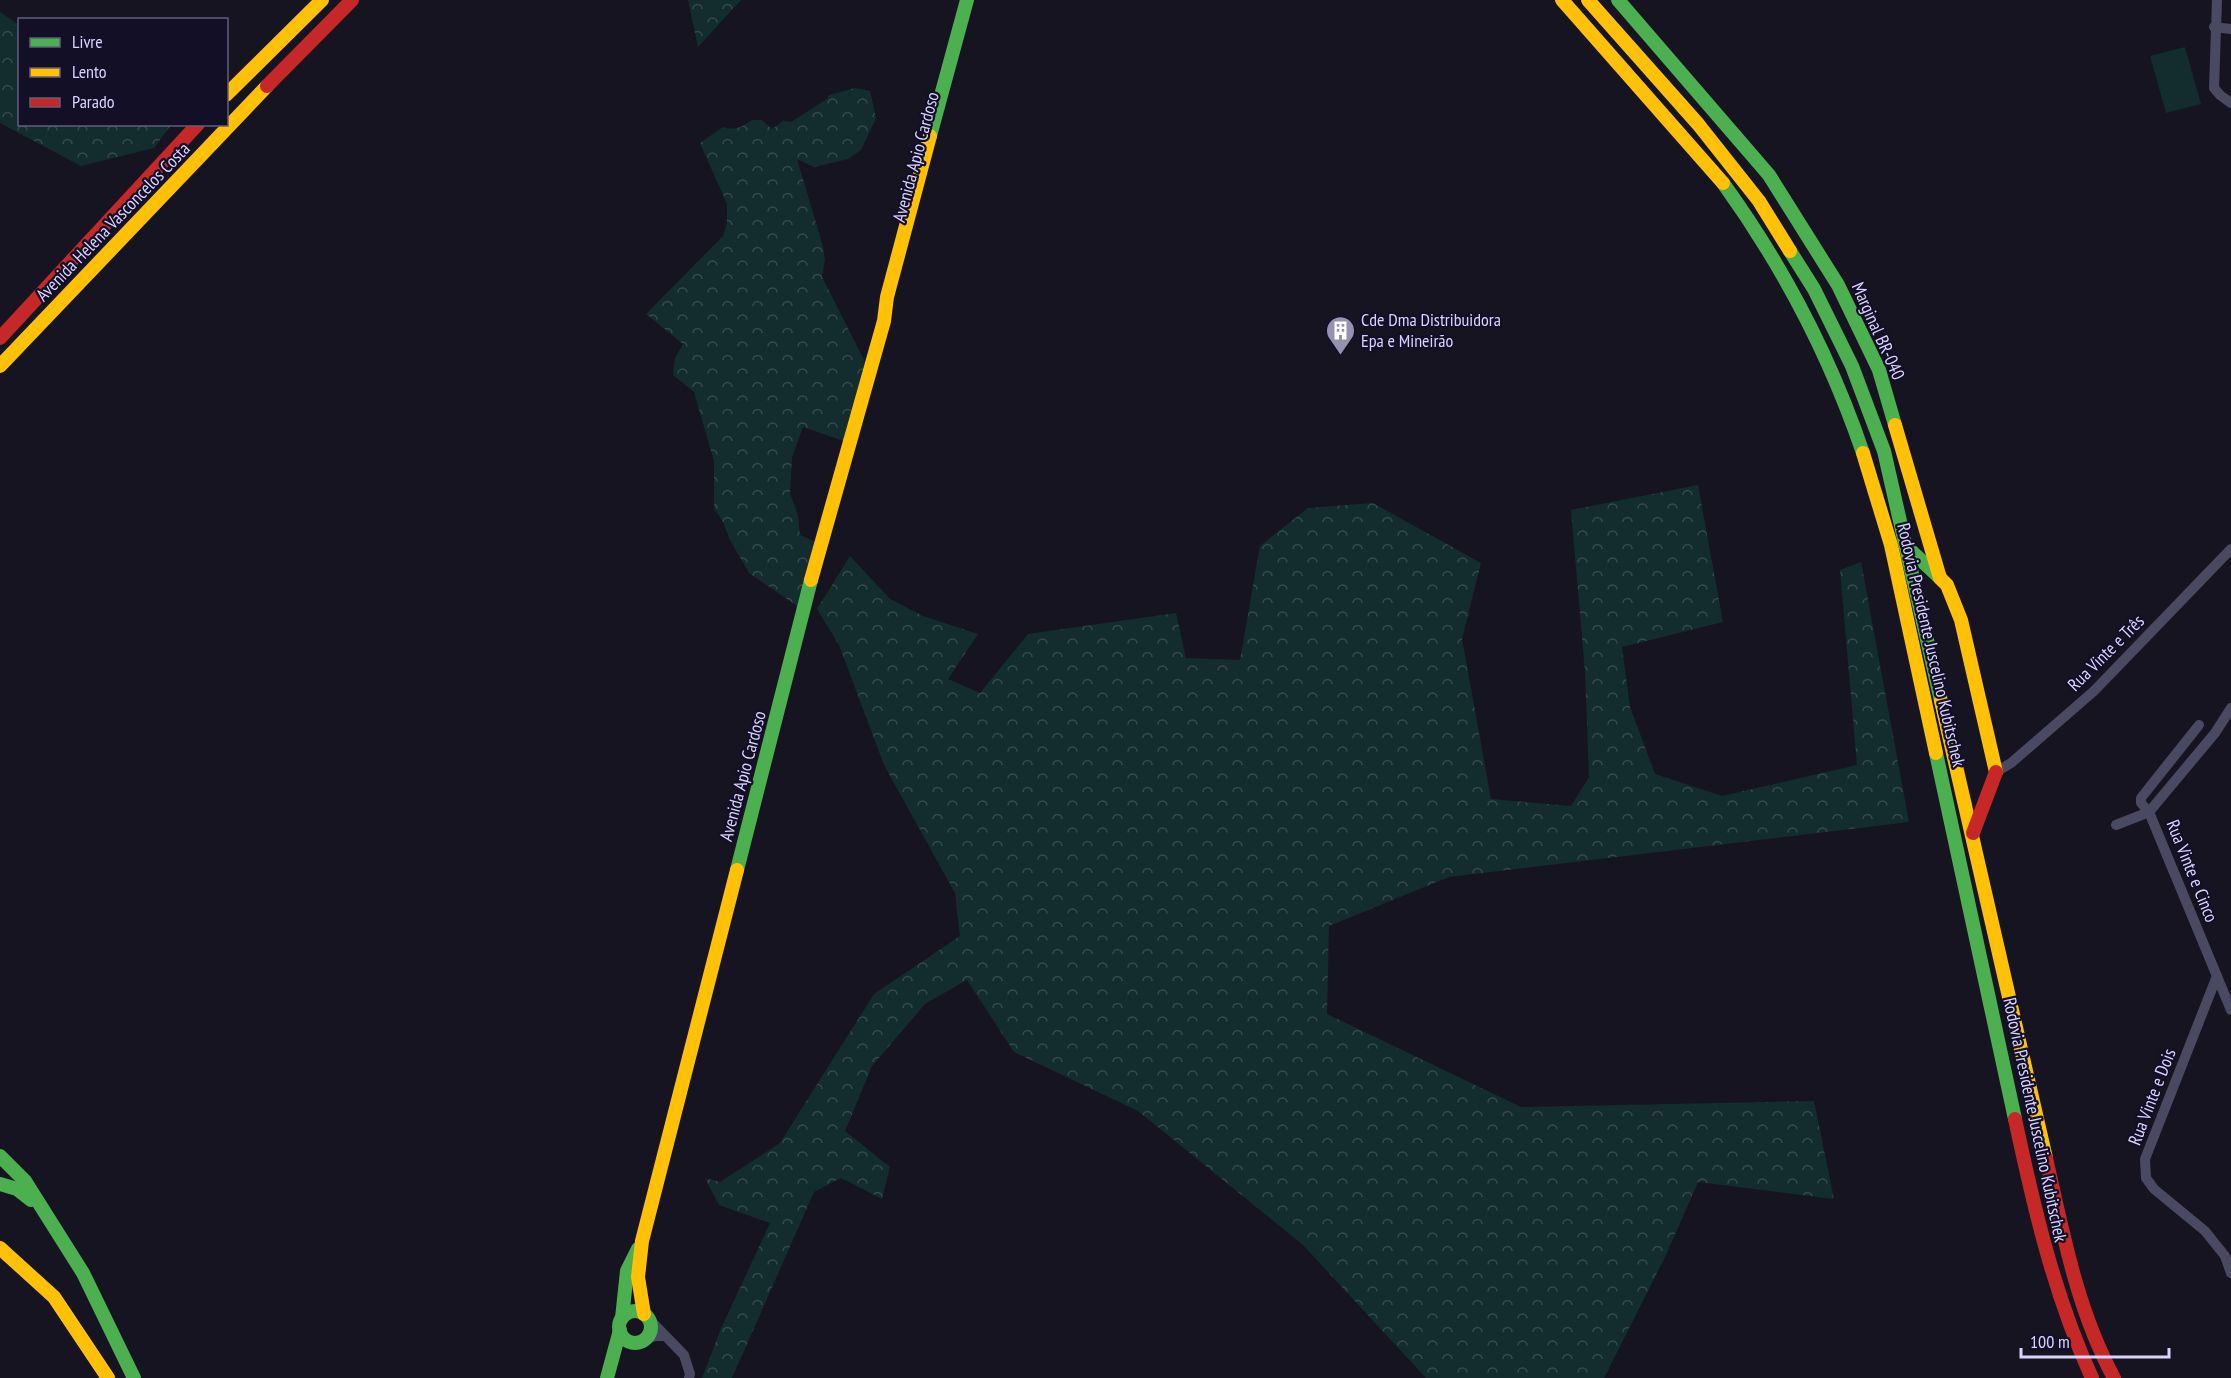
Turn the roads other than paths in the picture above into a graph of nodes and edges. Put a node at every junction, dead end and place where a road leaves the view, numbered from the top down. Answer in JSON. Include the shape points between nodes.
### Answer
{"nodes":[{"id":1,"x":322,"y":0,"type":"edge"},
{"id":2,"x":352,"y":0,"type":"edge"},
{"id":3,"x":967,"y":0,"type":"edge"},
{"id":4,"x":976,"y":0,"type":"edge"},
{"id":5,"x":1562,"y":0,"type":"edge"},
{"id":6,"x":1588,"y":0,"type":"edge"},
{"id":7,"x":1618,"y":0,"type":"edge"},
{"id":8,"x":2217,"y":0,"type":"edge"},
{"id":9,"x":2214,"y":27,"type":"junction"},
{"id":10,"x":2231,"y":29,"type":"edge"},
{"id":11,"x":228,"y":93,"type":"edge"},
{"id":12,"x":2231,"y":103,"type":"edge"},
{"id":13,"x":196,"y":126,"type":"edge"},
{"id":14,"x":884,"y":321,"type":"junction"},
{"id":15,"x":0,"y":338,"type":"edge"},
{"id":16,"x":0,"y":366,"type":"edge"},
{"id":17,"x":1906,"y":547,"type":"junction"},
{"id":18,"x":2231,"y":549,"type":"edge"},
{"id":19,"x":1940,"y":578,"type":"junction"},
{"id":20,"x":2230,"y":716,"type":"edge"},
{"id":21,"x":2199,"y":725,"type":"dead end"},
{"id":22,"x":1996,"y":772,"type":"junction"},
{"id":23,"x":2149,"y":812,"type":"junction"},
{"id":24,"x":2116,"y":825,"type":"dead end"},
{"id":25,"x":1973,"y":833,"type":"junction"},
{"id":26,"x":2217,"y":976,"type":"junction"},
{"id":27,"x":2231,"y":1010,"type":"edge"},
{"id":28,"x":0,"y":1156,"type":"edge"},
{"id":29,"x":0,"y":1184,"type":"edge"},
{"id":30,"x":44,"y":1212,"type":"junction"},
{"id":31,"x":642,"y":1241,"type":"junction"},
{"id":32,"x":2,"y":1249,"type":"edge"},
{"id":33,"x":2228,"y":1254,"type":"edge"},
{"id":34,"x":2231,"y":1273,"type":"edge"},
{"id":35,"x":646,"y":1316,"type":"junction"},
{"id":36,"x":621,"y":1324,"type":"junction"},
{"id":37,"x":664,"y":1336,"type":"junction"},
{"id":38,"x":641,"y":1341,"type":"junction"},
{"id":39,"x":108,"y":1378,"type":"edge"},
{"id":40,"x":134,"y":1378,"type":"edge"},
{"id":41,"x":607,"y":1378,"type":"edge"},
{"id":42,"x":689,"y":1378,"type":"edge"},
{"id":43,"x":2092,"y":1378,"type":"edge"},
{"id":44,"x":2114,"y":1378,"type":"edge"}],
"edges":[{"from":1,"to":11,"type":"main road"},
{"from":2,"to":16,"type":"main road","name":"Avenida Helena Vasconcelos Costa"},
{"from":3,"to":14,"type":"main road","name":"Avenida Apio Cardoso","via":[[887,297]]},
{"from":4,"to":14,"type":"main road","name":"Avenida Apio Cardoso","via":[[897,300]]},
{"from":5,"to":43,"type":"main road","name":"Rodovia Presidente Juscelino Kubitschek","via":[[1720,181],[1752,226],[1817,340],[1866,459],[1891,546],[2033,1203],[2060,1302]]},
{"from":6,"to":17,"type":"main road","name":"Rodovia Presidente Juscelino Kubitschek","via":[[1712,141],[1759,201],[1814,289],[1852,366],[1884,451]]},
{"from":7,"to":19,"type":"main road","name":"Marginal BR-040","via":[[1769,175],[1838,285],[1879,370]]},
{"from":8,"to":9,"type":"street"},
{"from":9,"to":10,"type":"street"},
{"from":9,"to":12,"type":"street","via":[[2214,88]]},
{"from":13,"to":15,"type":"main road","name":"Avenida Helena Vasconcelos Costa"},
{"from":14,"to":31,"type":"main road","name":"Avenida Apio Cardoso","via":[[816,560]]},
{"from":17,"to":19,"type":"main road"},
{"from":17,"to":25,"type":"main road","name":"Rodovia Presidente Juscelino Kubitschek"},
{"from":18,"to":22,"type":"street","name":"Rua Vinte e Três","via":[[2094,691]]},
{"from":19,"to":22,"type":"main road","name":"Marginal BR-040","via":[[1947,585],[1961,620]]},
{"from":20,"to":23,"type":"street"},
{"from":21,"to":23,"type":"street","via":[[2141,798],[2140,803]]},
{"from":22,"to":25,"type":"main road"},
{"from":23,"to":24,"type":"street"},
{"from":23,"to":26,"type":"street","name":"Rua Vinte e Cinco"},
{"from":25,"to":44,"type":"main road","name":"Rodovia Presidente Juscelino Kubitschek","via":[[2073,1276],[2098,1349]]},
{"from":26,"to":27,"type":"street","name":"Rua Vinte e Cinco"},
{"from":26,"to":33,"type":"street","name":"Rua Vinte e Dois","via":[[2145,1159],[2146,1178],[2154,1189]]},
{"from":28,"to":30,"type":"main road","via":[[25,1181]]},
{"from":29,"to":30,"type":"main road","via":[[22,1192]]},
{"from":30,"to":40,"type":"main road","via":[[83,1273]]},
{"from":31,"to":35,"type":"main road","name":"Avenida Apio Cardoso","via":[[639,1277]]},
{"from":31,"to":36,"type":"main road","name":"Avenida Apio Cardoso","via":[[627,1271]]},
{"from":32,"to":39,"type":"main road","via":[[54,1297]]},
{"from":33,"to":34,"type":"street","name":"Rua Vinte e Dois"},
{"from":35,"to":36,"type":"main road","via":[[633,1312]]},
{"from":35,"to":37,"type":"street"},
{"from":35,"to":38,"type":"main road","via":[[651,1330]]},
{"from":36,"to":38,"type":"main road","via":[[626,1340]]},
{"from":36,"to":41,"type":"main road","name":"Avenida Apio Cardoso"},
{"from":37,"to":38,"type":"street"},
{"from":37,"to":42,"type":"street","via":[[684,1355]]},
{"from":38,"to":41,"type":"main road","name":"Avenida Apio Cardoso"}]}
